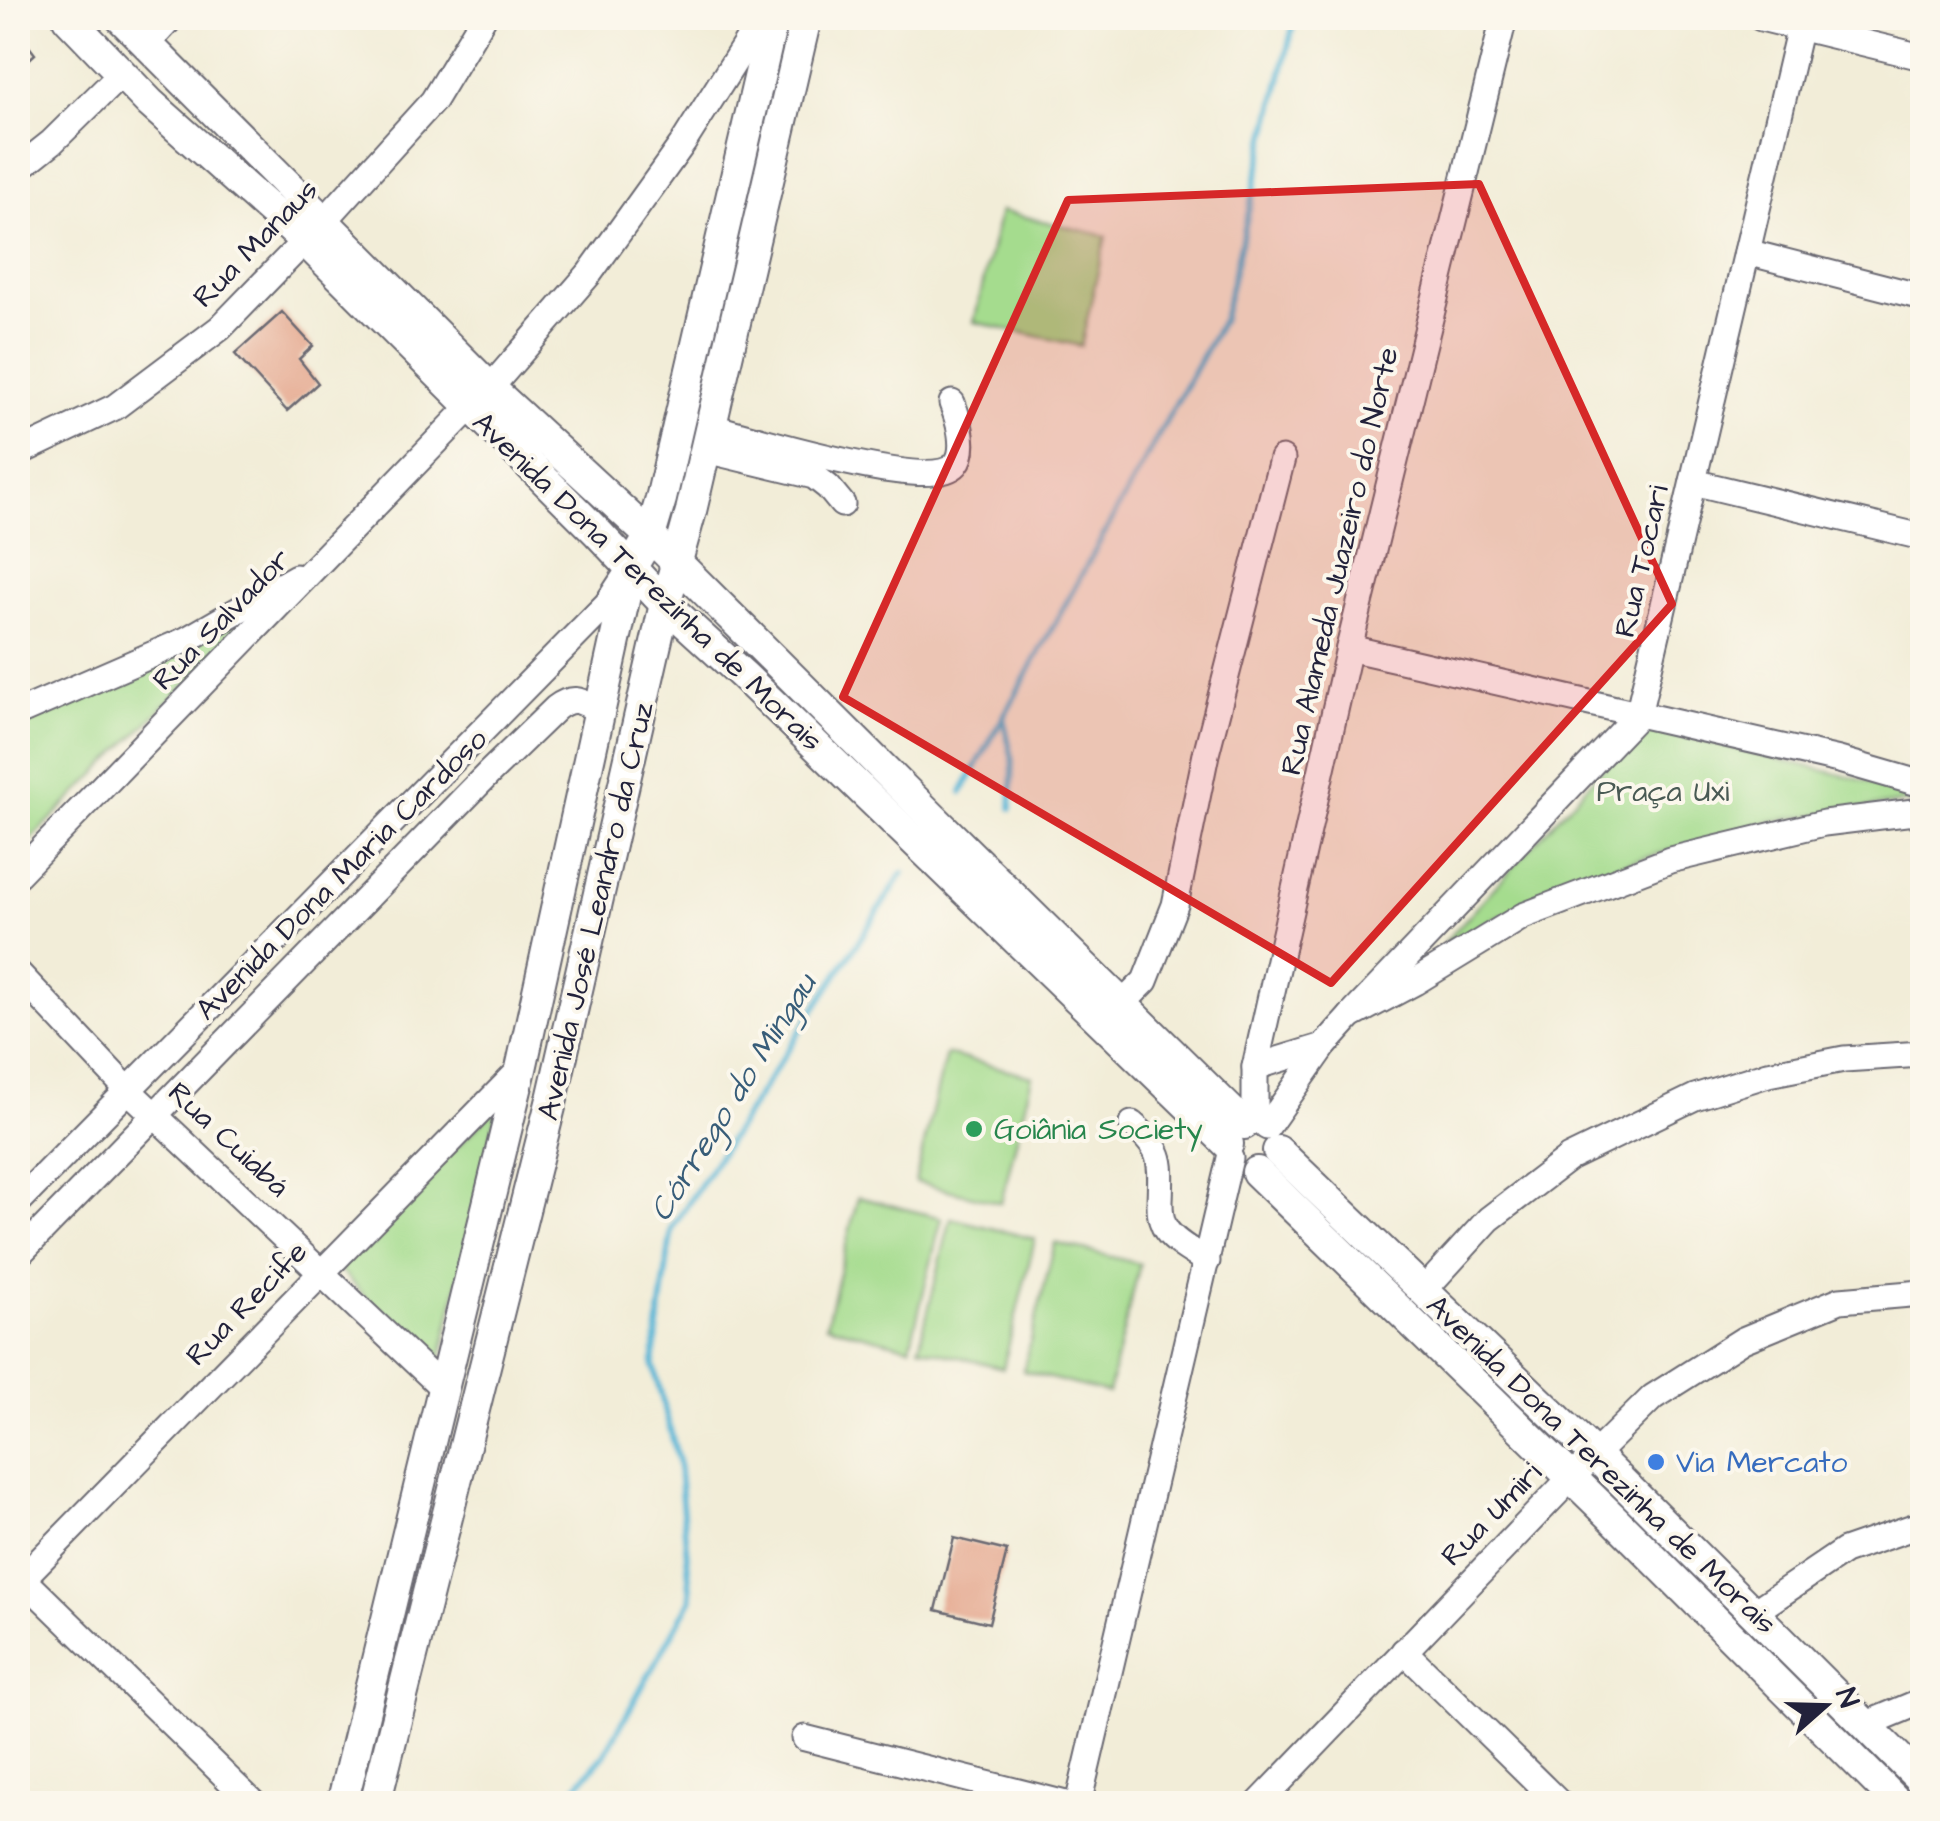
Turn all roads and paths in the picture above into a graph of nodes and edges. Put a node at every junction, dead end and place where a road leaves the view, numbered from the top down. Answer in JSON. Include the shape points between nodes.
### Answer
{"nodes":[{"id":1,"x":68,"y":18,"type":"edge"},
{"id":2,"x":121,"y":18,"type":"edge"},
{"id":3,"x":171,"y":18,"type":"edge"},
{"id":4,"x":483,"y":18,"type":"edge"},
{"id":5,"x":762,"y":18,"type":"edge"},
{"id":6,"x":773,"y":18,"type":"edge"},
{"id":7,"x":806,"y":18,"type":"edge"},
{"id":8,"x":1504,"y":18,"type":"edge"},
{"id":9,"x":1761,"y":18,"type":"edge"},
{"id":10,"x":1801,"y":22,"type":"edge"},
{"id":11,"x":147,"y":44,"type":"junction"},
{"id":12,"x":1922,"y":57,"type":"edge"},
{"id":13,"x":121,"y":74,"type":"junction"},
{"id":14,"x":179,"y":76,"type":"junction"},
{"id":15,"x":150,"y":102,"type":"junction"},
{"id":16,"x":18,"y":169,"type":"edge"},
{"id":17,"x":315,"y":231,"type":"junction"},
{"id":18,"x":1747,"y":252,"type":"junction"},
{"id":19,"x":1922,"y":297,"type":"edge"},
{"id":20,"x":480,"y":398,"type":"junction"},
{"id":21,"x":952,"y":403,"type":"dead end"},
{"id":22,"x":708,"y":438,"type":"junction"},
{"id":23,"x":18,"y":454,"type":"edge"},
{"id":24,"x":1282,"y":459,"type":"dead end"},
{"id":25,"x":1693,"y":482,"type":"junction"},
{"id":26,"x":842,"y":504,"type":"dead end"},
{"id":27,"x":650,"y":536,"type":"junction"},
{"id":28,"x":1922,"y":537,"type":"edge"},
{"id":29,"x":676,"y":562,"type":"junction"},
{"id":30,"x":320,"y":563,"type":"junction"},
{"id":31,"x":631,"y":568,"type":"junction"},
{"id":32,"x":666,"y":604,"type":"junction"},
{"id":33,"x":1349,"y":648,"type":"junction"},
{"id":34,"x":599,"y":710,"type":"junction"},
{"id":35,"x":18,"y":713,"type":"edge"},
{"id":36,"x":1638,"y":714,"type":"junction"},
{"id":37,"x":1922,"y":784,"type":"edge"},
{"id":38,"x":1922,"y":811,"type":"edge"},
{"id":39,"x":18,"y":874,"type":"edge"},
{"id":40,"x":18,"y":974,"type":"edge"},
{"id":41,"x":1122,"y":1004,"type":"junction"},
{"id":42,"x":1352,"y":1016,"type":"junction"},
{"id":43,"x":1324,"y":1046,"type":"junction"},
{"id":44,"x":1922,"y":1054,"type":"edge"},
{"id":45,"x":1255,"y":1067,"type":"junction"},
{"id":46,"x":521,"y":1068,"type":"junction"},
{"id":47,"x":128,"y":1090,"type":"junction"},
{"id":48,"x":154,"y":1114,"type":"junction"},
{"id":49,"x":1132,"y":1124,"type":"dead end"},
{"id":50,"x":1252,"y":1146,"type":"junction"},
{"id":51,"x":18,"y":1202,"type":"edge"},
{"id":52,"x":1210,"y":1250,"type":"junction"},
{"id":53,"x":18,"y":1254,"type":"edge"},
{"id":54,"x":322,"y":1271,"type":"junction"},
{"id":55,"x":1424,"y":1290,"type":"junction"},
{"id":56,"x":1922,"y":1292,"type":"edge"},
{"id":57,"x":444,"y":1389,"type":"junction"},
{"id":58,"x":1594,"y":1454,"type":"junction"},
{"id":59,"x":1571,"y":1478,"type":"junction"},
{"id":60,"x":1922,"y":1524,"type":"edge"},
{"id":61,"x":19,"y":1578,"type":"edge"},
{"id":62,"x":1754,"y":1612,"type":"junction"},
{"id":63,"x":1404,"y":1651,"type":"junction"},
{"id":64,"x":1922,"y":1701,"type":"edge"},
{"id":65,"x":1868,"y":1724,"type":"junction"},
{"id":66,"x":804,"y":1738,"type":"dead end"},
{"id":67,"x":1922,"y":1781,"type":"edge"},
{"id":68,"x":254,"y":1804,"type":"edge"},
{"id":69,"x":342,"y":1804,"type":"edge"},
{"id":70,"x":375,"y":1804,"type":"edge"},
{"id":71,"x":1066,"y":1804,"type":"edge"},
{"id":72,"x":1078,"y":1804,"type":"edge"},
{"id":73,"x":1258,"y":1804,"type":"edge"},
{"id":74,"x":1560,"y":1804,"type":"edge"},
{"id":75,"x":1898,"y":1804,"type":"edge"}],
"edges":[{"from":1,"to":13,"type":"main road","name":"Avenida Dona Terezinha de Morais"},
{"from":2,"to":11,"type":"main road","name":"Avenida Dona Terezinha de Morais"},
{"from":3,"to":11,"type":"street"},
{"from":4,"to":17,"type":"street","name":"Rua Manaus","via":[[433,101]]},
{"from":5,"to":20,"type":"street","name":"Rua Salvador","via":[[600,259]]},
{"from":6,"to":27,"type":"main road"},
{"from":7,"to":22,"type":"main road","name":"Avenida José Leandro da Cruz"},
{"from":8,"to":33,"type":"street","name":"Rua Alameda Juazeiro do Norte"},
{"from":9,"to":10,"type":"street"},
{"from":10,"to":12,"type":"street"},
{"from":10,"to":18,"type":"street","name":"Rua Tocari"},
{"from":11,"to":14,"type":"main road","name":"Avenida Dona Terezinha de Morais"},
{"from":13,"to":15,"type":"main road","name":"Avenida Dona Terezinha de Morais"},
{"from":13,"to":16,"type":"street"},
{"from":14,"to":15,"type":"street"},
{"from":14,"to":17,"type":"main road","name":"Avenida Dona Terezinha de Morais"},
{"from":15,"to":17,"type":"main road","name":"Avenida Dona Terezinha de Morais"},
{"from":17,"to":20,"type":"main road","name":"Avenida Dona Terezinha de Morais"},
{"from":17,"to":23,"type":"street","name":"Rua Manaus","via":[[220,328],[116,407]]},
{"from":18,"to":19,"type":"street"},
{"from":18,"to":25,"type":"street","name":"Rua Tocari"},
{"from":20,"to":27,"type":"main road","name":"Avenida Dona Terezinha de Morais"},
{"from":20,"to":30,"type":"street","name":"Rua Salvador"},
{"from":20,"to":31,"type":"main road","name":"Avenida Dona Terezinha de Morais"},
{"from":21,"to":22,"type":"street","via":[[960,451],[956,464],[936,472],[884,470],[751,436]]},
{"from":22,"to":26,"type":"street","via":[[814,476]]},
{"from":22,"to":29,"type":"main road","name":"Avenida José Leandro da Cruz"},
{"from":24,"to":41,"type":"street","via":[[1206,754],[1175,905],[1144,980]]},
{"from":25,"to":28,"type":"street"},
{"from":25,"to":36,"type":"street","name":"Rua Tocari"},
{"from":27,"to":29,"type":"main road","name":"Avenida Dona Terezinha de Morais"},
{"from":27,"to":31,"type":"main road","name":"Avenida Dona Maria Cardoso"},
{"from":29,"to":32,"type":"main road","name":"Avenida José Leandro da Cruz"},
{"from":29,"to":41,"type":"main road","name":"Avenida Dona Terezinha de Morais"},
{"from":30,"to":35,"type":"street","via":[[186,640]]},
{"from":30,"to":39,"type":"street","name":"Rua Salvador"},
{"from":31,"to":32,"type":"main road","name":"Avenida Dona Terezinha de Morais"},
{"from":31,"to":34,"type":"main road","name":"Avenida José Leandro da Cruz"},
{"from":31,"to":47,"type":"street","name":"Avenida Dona Maria Cardoso","via":[[607,604]]},
{"from":32,"to":50,"type":"main road","name":"Avenida Dona Terezinha de Morais"},
{"from":32,"to":70,"type":"main road","name":"Avenida José Leandro da Cruz"},
{"from":33,"to":36,"type":"street"},
{"from":33,"to":45,"type":"street","name":"Rua Alameda Juazeiro do Norte"},
{"from":34,"to":46,"type":"main road","name":"Avenida José Leandro da Cruz"},
{"from":34,"to":48,"type":"street","name":"Avenida Dona Maria Cardoso","via":[[572,700],[556,708]]},
{"from":36,"to":37,"type":"street"},
{"from":36,"to":42,"type":"street"},
{"from":38,"to":42,"type":"street","via":[[1824,824],[1670,860],[1523,916]]},
{"from":40,"to":47,"type":"street","name":"Rua Cuiabá"},
{"from":41,"to":50,"type":"main road","name":"Avenida Dona Terezinha de Morais"},
{"from":42,"to":43,"type":"street"},
{"from":43,"to":45,"type":"street"},
{"from":43,"to":50,"type":"street"},
{"from":44,"to":55,"type":"street","via":[[1844,1059],[1695,1097],[1569,1158],[1490,1218]]},
{"from":45,"to":50,"type":"street","name":"Rua Alameda Juazeiro do Norte"},
{"from":46,"to":54,"type":"street","name":"Rua Recife"},
{"from":46,"to":57,"type":"main road","name":"Avenida José Leandro da Cruz"},
{"from":47,"to":48,"type":"street","name":"Rua Cuiabá"},
{"from":47,"to":51,"type":"street","name":"Avenida Dona Maria Cardoso"},
{"from":48,"to":53,"type":"street","name":"Avenida Dona Maria Cardoso"},
{"from":48,"to":54,"type":"street","name":"Rua Cuiabá"},
{"from":49,"to":52,"type":"street","via":[[1161,1159],[1165,1230],[1180,1243]]},
{"from":50,"to":52,"type":"street"},
{"from":50,"to":55,"type":"main road","name":"Avenida Dona Terezinha de Morais"},
{"from":50,"to":59,"type":"main road","name":"Avenida Dona Terezinha de Morais"},
{"from":52,"to":72,"type":"street"},
{"from":54,"to":57,"type":"street","name":"Rua Cuiabá"},
{"from":54,"to":61,"type":"street","name":"Rua Recife"},
{"from":55,"to":58,"type":"main road","name":"Avenida Dona Terezinha de Morais"},
{"from":56,"to":58,"type":"street","name":"Rua Umiri","via":[[1840,1300],[1743,1340],[1653,1397]]},
{"from":57,"to":69,"type":"main road","name":"Avenida José Leandro da Cruz"},
{"from":58,"to":59,"type":"street","name":"Rua Umiri"},
{"from":58,"to":62,"type":"main road","name":"Avenida Dona Terezinha de Morais"},
{"from":59,"to":63,"type":"street","name":"Rua Umiri"},
{"from":59,"to":75,"type":"main road","name":"Avenida Dona Terezinha de Morais"},
{"from":60,"to":62,"type":"street","via":[[1844,1551]]},
{"from":61,"to":68,"type":"street"},
{"from":62,"to":65,"type":"main road","name":"Avenida Dona Terezinha de Morais"},
{"from":63,"to":73,"type":"street","name":"Rua Umiri"},
{"from":63,"to":74,"type":"street"},
{"from":64,"to":65,"type":"street"},
{"from":65,"to":67,"type":"main road","name":"Avenida Dona Terezinha de Morais"},
{"from":66,"to":71,"type":"street"}]}
